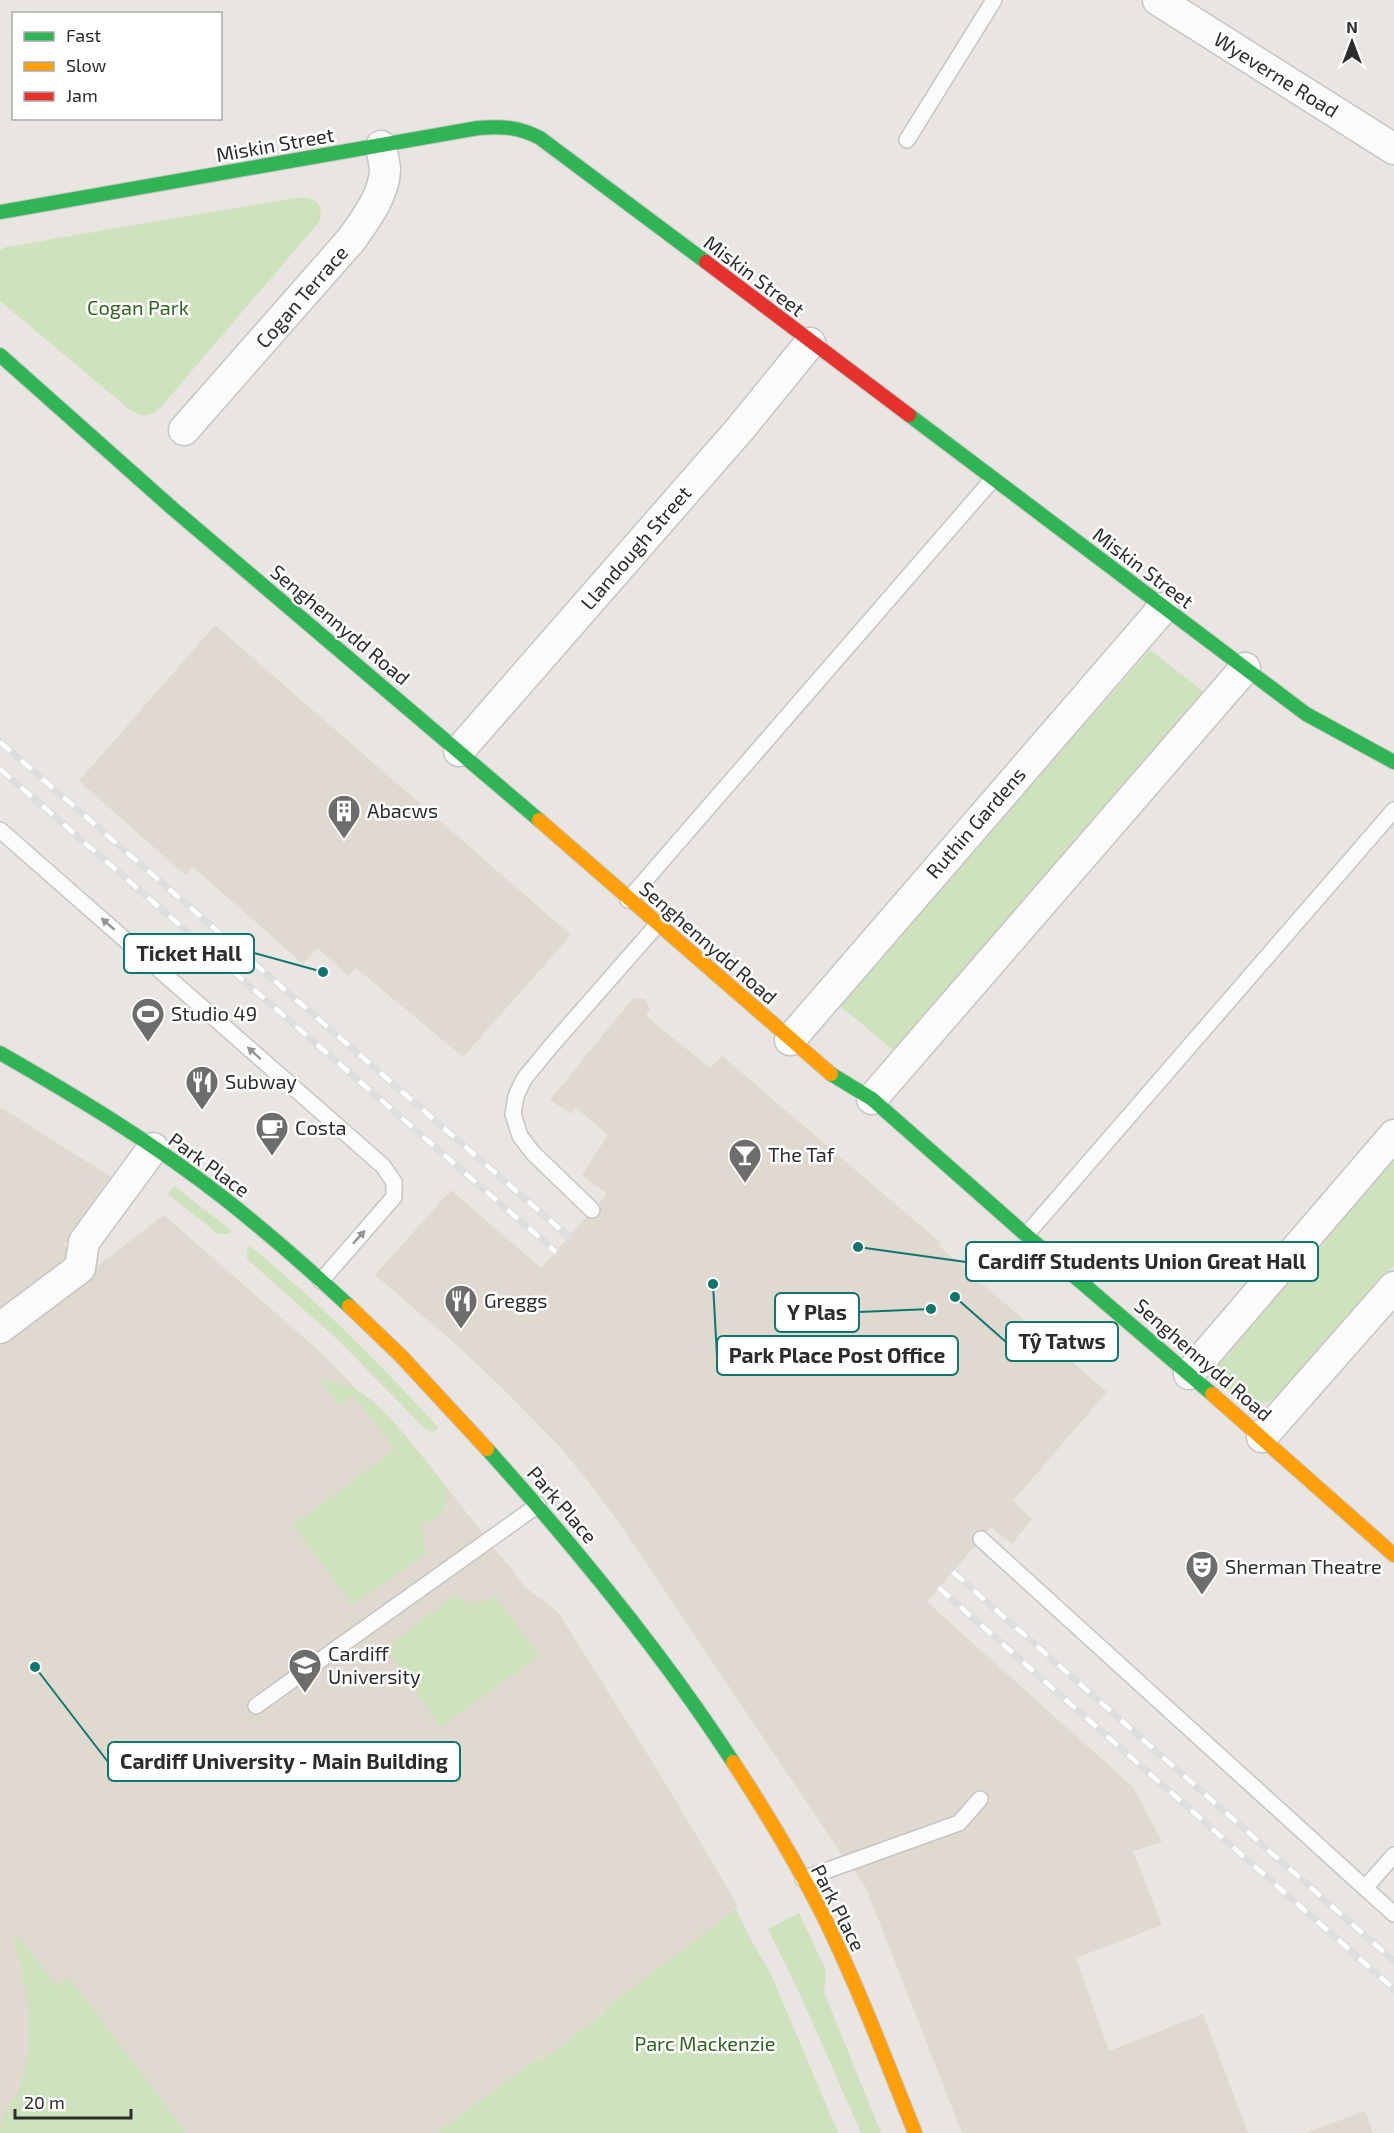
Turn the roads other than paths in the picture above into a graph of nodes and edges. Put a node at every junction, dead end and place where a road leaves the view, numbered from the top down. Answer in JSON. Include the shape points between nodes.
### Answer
{"nodes":[{"id":1,"x":994,"y":0,"type":"edge"},
{"id":2,"x":1158,"y":0,"type":"edge"},
{"id":3,"x":908,"y":140,"type":"dead end"},
{"id":4,"x":381,"y":146,"type":"junction"},
{"id":5,"x":1394,"y":149,"type":"edge"},
{"id":6,"x":0,"y":212,"type":"edge"},
{"id":7,"x":810,"y":343,"type":"junction"},
{"id":8,"x":0,"y":355,"type":"edge"},
{"id":9,"x":184,"y":430,"type":"dead end"},
{"id":10,"x":992,"y":480,"type":"junction"},
{"id":11,"x":1163,"y":608,"type":"junction"},
{"id":12,"x":1245,"y":668,"type":"junction"},
{"id":13,"x":459,"y":751,"type":"junction"},
{"id":14,"x":1394,"y":762,"type":"edge"},
{"id":15,"x":1394,"y":810,"type":"edge"},
{"id":16,"x":0,"y":830,"type":"edge"},
{"id":17,"x":628,"y":900,"type":"junction"},
{"id":18,"x":657,"y":924,"type":"junction"},
{"id":19,"x":790,"y":1040,"type":"junction"},
{"id":20,"x":0,"y":1053,"type":"edge"},
{"id":21,"x":872,"y":1099,"type":"junction"},
{"id":22,"x":1394,"y":1136,"type":"edge"},
{"id":23,"x":153,"y":1148,"type":"junction"},
{"id":24,"x":592,"y":1210,"type":"dead end"},
{"id":25,"x":1026,"y":1234,"type":"junction"},
{"id":26,"x":321,"y":1281,"type":"junction"},
{"id":27,"x":1394,"y":1287,"type":"edge"},
{"id":28,"x":0,"y":1328,"type":"edge"},
{"id":29,"x":1189,"y":1374,"type":"junction"},
{"id":30,"x":1262,"y":1437,"type":"junction"},
{"id":31,"x":538,"y":1506,"type":"junction"},
{"id":32,"x":981,"y":1539,"type":"dead end"},
{"id":33,"x":1394,"y":1555,"type":"edge"},
{"id":34,"x":256,"y":1706,"type":"dead end"},
{"id":35,"x":980,"y":1799,"type":"dead end"},
{"id":36,"x":1394,"y":1855,"type":"edge"},
{"id":37,"x":803,"y":1879,"type":"junction"},
{"id":38,"x":1365,"y":1888,"type":"junction"},
{"id":39,"x":1394,"y":1914,"type":"edge"},
{"id":40,"x":915,"y":2133,"type":"edge"}],
"edges":[{"from":1,"to":3,"type":"lane"},
{"from":2,"to":5,"type":"street","name":"Wyeverne Road"},
{"from":4,"to":6,"type":"street","name":"Miskin Street"},
{"from":4,"to":7,"type":"street","name":"Miskin Street","via":[[478,128],[522,128]]},
{"from":4,"to":9,"type":"street","name":"Cogan Terrace","via":[[385,170],[368,216]]},
{"from":7,"to":10,"type":"street","name":"Miskin Street"},
{"from":7,"to":13,"type":"street","name":"Llandough Street","via":[[740,429]]},
{"from":8,"to":13,"type":"street","name":"Senghennydd Road","via":[[172,508]]},
{"from":10,"to":11,"type":"street","name":"Miskin Street"},
{"from":10,"to":17,"type":"lane"},
{"from":11,"to":12,"type":"street","name":"Miskin Street"},
{"from":11,"to":19,"type":"street","name":"Ruthin Gardens"},
{"from":12,"to":14,"type":"street","name":"Miskin Street","via":[[1306,714]]},
{"from":12,"to":21,"type":"street"},
{"from":13,"to":17,"type":"street","name":"Senghennydd Road"},
{"from":15,"to":25,"type":"lane"},
{"from":26,"to":16,"type":"lane","one_way":true,"via":[[393,1197],[394,1182],[383,1166]]},
{"from":17,"to":18,"type":"street","name":"Senghennydd Road"},
{"from":18,"to":19,"type":"street","name":"Senghennydd Road"},
{"from":18,"to":24,"type":"lane","via":[[551,1046],[524,1079],[516,1096],[513,1114],[520,1136]]},
{"from":19,"to":21,"type":"street","name":"Senghennydd Road","via":[[828,1072]]},
{"from":20,"to":23,"type":"street","name":"Park Place"},
{"from":21,"to":25,"type":"street","name":"Senghennydd Road"},
{"from":22,"to":29,"type":"street"},
{"from":23,"to":26,"type":"street","name":"Park Place","via":[[229,1203]]},
{"from":23,"to":28,"type":"street","via":[[84,1242],[80,1268]]},
{"from":25,"to":29,"type":"street","name":"Senghennydd Road"},
{"from":26,"to":31,"type":"street","name":"Park Place","via":[[445,1403]]},
{"from":27,"to":30,"type":"street"},
{"from":29,"to":30,"type":"street","name":"Senghennydd Road"},
{"from":30,"to":33,"type":"street","name":"Senghennydd Road"},
{"from":31,"to":34,"type":"lane"},
{"from":31,"to":37,"type":"street","name":"Park Place","via":[[648,1642],[751,1791]]},
{"from":32,"to":38,"type":"lane"},
{"from":35,"to":37,"type":"lane","via":[[959,1822]]},
{"from":36,"to":38,"type":"lane"},
{"from":37,"to":40,"type":"street","name":"Park Place","via":[[835,1941]]},
{"from":38,"to":39,"type":"lane"}]}
